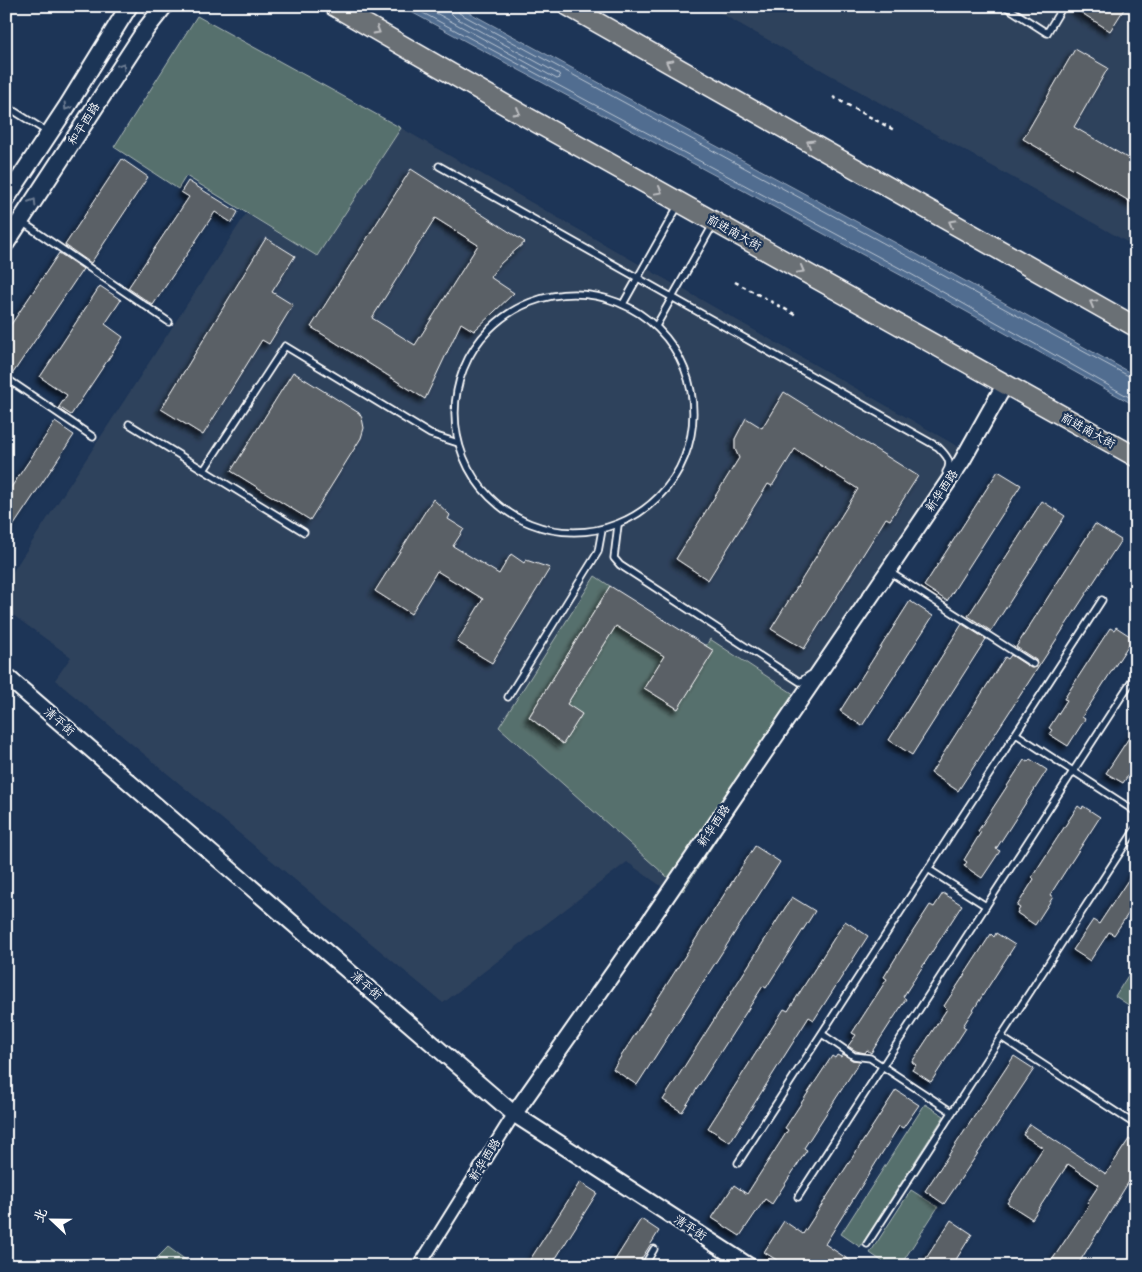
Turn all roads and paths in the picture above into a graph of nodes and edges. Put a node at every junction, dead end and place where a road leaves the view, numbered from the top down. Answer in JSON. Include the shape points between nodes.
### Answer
{"nodes":[{"id":1,"x":129,"y":6,"type":"edge"},
{"id":2,"x":164,"y":6,"type":"edge"},
{"id":3,"x":334,"y":6,"type":"edge"},
{"id":4,"x":568,"y":6,"type":"edge"},
{"id":5,"x":1005,"y":6,"type":"edge"},
{"id":6,"x":1063,"y":6,"type":"edge"},
{"id":7,"x":833,"y":97,"type":"dead end"},
{"id":8,"x":6,"y":106,"type":"edge"},
{"id":9,"x":894,"y":130,"type":"dead end"},
{"id":10,"x":50,"y":133,"type":"junction"},
{"id":11,"x":439,"y":166,"type":"dead end"},
{"id":12,"x":6,"y":199,"type":"edge"},
{"id":13,"x":680,"y":203,"type":"junction"},
{"id":14,"x":21,"y":221,"type":"junction"},
{"id":15,"x":714,"y":222,"type":"junction"},
{"id":16,"x":6,"y":243,"type":"edge"},
{"id":17,"x":638,"y":278,"type":"junction"},
{"id":18,"x":735,"y":282,"type":"dead end"},
{"id":19,"x":672,"y":298,"type":"junction"},
{"id":20,"x":623,"y":304,"type":"junction"},
{"id":21,"x":796,"y":315,"type":"dead end"},
{"id":22,"x":168,"y":322,"type":"dead end"},
{"id":23,"x":656,"y":326,"type":"junction"},
{"id":24,"x":1136,"y":326,"type":"edge"},
{"id":25,"x":6,"y":378,"type":"edge"},
{"id":26,"x":1005,"y":384,"type":"junction"},
{"id":27,"x":129,"y":424,"type":"dead end"},
{"id":28,"x":94,"y":437,"type":"dead end"},
{"id":29,"x":458,"y":443,"type":"junction"},
{"id":30,"x":1136,"y":458,"type":"edge"},
{"id":31,"x":204,"y":470,"type":"junction"},
{"id":32,"x":618,"y":525,"type":"junction"},
{"id":33,"x":602,"y":530,"type":"junction"},
{"id":34,"x":304,"y":532,"type":"dead end"},
{"id":35,"x":888,"y":571,"type":"junction"},
{"id":36,"x":1102,"y":600,"type":"dead end"},
{"id":37,"x":1033,"y":664,"type":"dead end"},
{"id":38,"x":1136,"y":674,"type":"edge"},
{"id":39,"x":6,"y":676,"type":"edge"},
{"id":40,"x":508,"y":698,"type":"dead end"},
{"id":41,"x":1016,"y":734,"type":"junction"},
{"id":42,"x":1073,"y":772,"type":"junction"},
{"id":43,"x":1136,"y":812,"type":"edge"},
{"id":44,"x":1136,"y":828,"type":"edge"},
{"id":45,"x":928,"y":869,"type":"junction"},
{"id":46,"x":986,"y":906,"type":"junction"},
{"id":47,"x":822,"y":1034,"type":"junction"},
{"id":48,"x":1001,"y":1037,"type":"junction"},
{"id":49,"x":882,"y":1066,"type":"junction"},
{"id":50,"x":952,"y":1112,"type":"junction"},
{"id":51,"x":514,"y":1114,"type":"junction"},
{"id":52,"x":1136,"y":1125,"type":"edge"},
{"id":53,"x":738,"y":1163,"type":"dead end"},
{"id":54,"x":798,"y":1197,"type":"dead end"},
{"id":55,"x":867,"y":1244,"type":"dead end"},
{"id":56,"x":654,"y":1249,"type":"dead end"},
{"id":57,"x":419,"y":1266,"type":"edge"},
{"id":58,"x":644,"y":1266,"type":"edge"},
{"id":59,"x":749,"y":1266,"type":"edge"}],
"edges":[{"from":1,"to":10,"type":"main road","name":"和平西路","one_way":true},
{"from":14,"to":2,"type":"main road","name":"和平西路","one_way":true},
{"from":3,"to":13,"type":"main road","name":"前进南大街","one_way":true},
{"from":24,"to":4,"type":"main road","one_way":true},
{"from":5,"to":6,"type":"lane","via":[[1047,32]]},
{"from":7,"to":9,"type":"path"},
{"from":8,"to":10,"type":"lane"},
{"from":10,"to":12,"type":"main road","name":"和平西路"},
{"from":11,"to":17,"type":"lane"},
{"from":13,"to":15,"type":"main road","name":"前进南大街"},
{"from":13,"to":17,"type":"lane"},
{"from":14,"to":16,"type":"main road","name":"和平西路"},
{"from":14,"to":22,"type":"lane"},
{"from":15,"to":19,"type":"lane"},
{"from":15,"to":26,"type":"main road","name":"前进南大街","one_way":true},
{"from":17,"to":19,"type":"lane"},
{"from":17,"to":20,"type":"lane"},
{"from":18,"to":21,"type":"path"},
{"from":19,"to":23,"type":"lane"},
{"from":19,"to":32,"type":"lane","via":[[938,447],[949,461],[949,468],[809,678],[800,682],[620,565],[614,558]]},
{"from":20,"to":23,"type":"lane"},
{"from":20,"to":29,"type":"lane","via":[[582,294],[548,296],[517,308],[490,328],[470,354],[458,385],[454,417]]},
{"from":23,"to":32,"type":"lane","via":[[676,350],[689,380],[694,411],[691,435],[685,458],[669,485],[646,508]]},
{"from":25,"to":28,"type":"lane"},
{"from":26,"to":30,"type":"main road","name":"前进南大街"},
{"from":26,"to":35,"type":"street","name":"新华西路","via":[[962,462]]},
{"from":27,"to":31,"type":"lane"},
{"from":29,"to":31,"type":"lane","via":[[430,434],[285,346]]},
{"from":29,"to":33,"type":"lane","via":[[474,479],[508,514],[553,532]]},
{"from":31,"to":34,"type":"lane"},
{"from":32,"to":33,"type":"lane"},
{"from":33,"to":40,"type":"lane","via":[[598,552]]},
{"from":35,"to":37,"type":"lane"},
{"from":35,"to":51,"type":"street","name":"新华西路"},
{"from":36,"to":41,"type":"lane"},
{"from":38,"to":42,"type":"lane"},
{"from":39,"to":51,"type":"street","name":"清平街"},
{"from":41,"to":42,"type":"lane"},
{"from":41,"to":45,"type":"lane"},
{"from":42,"to":43,"type":"lane"},
{"from":42,"to":46,"type":"lane"},
{"from":44,"to":48,"type":"lane"},
{"from":45,"to":46,"type":"lane"},
{"from":45,"to":47,"type":"lane"},
{"from":46,"to":49,"type":"lane"},
{"from":47,"to":49,"type":"lane","via":[[854,1056],[870,1058]]},
{"from":47,"to":53,"type":"lane"},
{"from":48,"to":50,"type":"lane"},
{"from":48,"to":52,"type":"lane"},
{"from":49,"to":50,"type":"lane"},
{"from":49,"to":54,"type":"lane"},
{"from":50,"to":55,"type":"lane"},
{"from":51,"to":57,"type":"street","name":"新华西路"},
{"from":51,"to":59,"type":"street","name":"清平街"},
{"from":56,"to":58,"type":"lane"}]}
